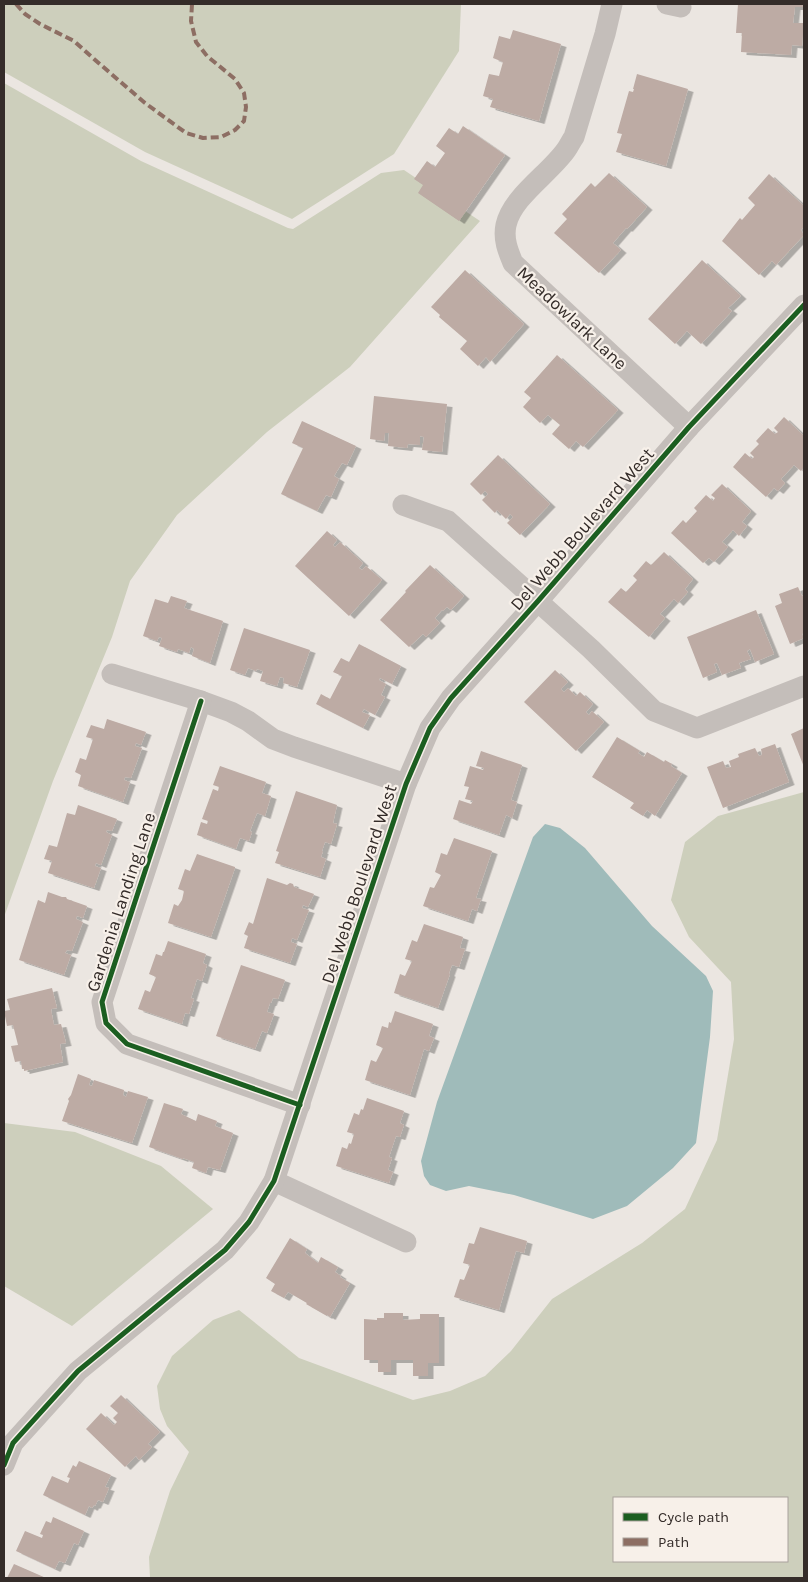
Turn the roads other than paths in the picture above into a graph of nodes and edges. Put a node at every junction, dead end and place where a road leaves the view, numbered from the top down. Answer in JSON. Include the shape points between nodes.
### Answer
{"nodes":[{"id":1,"x":612,"y":4,"type":"edge"},
{"id":2,"x":804,"y":305,"type":"edge"},
{"id":3,"x":689,"y":427,"type":"junction"},
{"id":4,"x":402,"y":505,"type":"dead end"},
{"id":5,"x":538,"y":601,"type":"junction"},
{"id":6,"x":112,"y":674,"type":"dead end"},
{"id":7,"x":804,"y":686,"type":"edge"},
{"id":8,"x":201,"y":701,"type":"junction"},
{"id":9,"x":406,"y":784,"type":"junction"},
{"id":10,"x":300,"y":1105,"type":"junction"},
{"id":11,"x":274,"y":1181,"type":"junction"},
{"id":12,"x":406,"y":1242,"type":"dead end"},
{"id":13,"x":8,"y":1441,"type":"edge"},
{"id":14,"x":4,"y":1465,"type":"edge"}],
"edges":[{"from":1,"to":3,"type":"street","name":"Meadowlark Lane","via":[[574,137],[560,158],[519,200],[509,216],[505,226],[507,250],[513,263]]},
{"from":2,"to":3,"type":"street","name":"Del Webb Boulevard West"},
{"from":3,"to":5,"type":"street","name":"Del Webb Boulevard West"},
{"from":4,"to":5,"type":"street","via":[[448,521]]},
{"from":5,"to":7,"type":"street","via":[[654,711],[697,728]]},
{"from":5,"to":9,"type":"street","name":"Del Webb Boulevard West","via":[[451,698],[430,728]]},
{"from":6,"to":8,"type":"street"},
{"from":8,"to":9,"type":"street","via":[[231,712],[273,739]]},
{"from":8,"to":10,"type":"street","name":"Gardenia Landing Lane","via":[[102,1002],[106,1022],[127,1044]]},
{"from":9,"to":10,"type":"street","name":"Del Webb Boulevard West"},
{"from":10,"to":11,"type":"street","name":"Del Webb Boulevard West"},
{"from":11,"to":12,"type":"street"},
{"from":11,"to":13,"type":"street","name":"Del Webb Boulevard West","via":[[249,1222],[225,1250],[78,1371]]},
{"from":13,"to":14,"type":"street","name":"Del Webb Boulevard West"}]}
